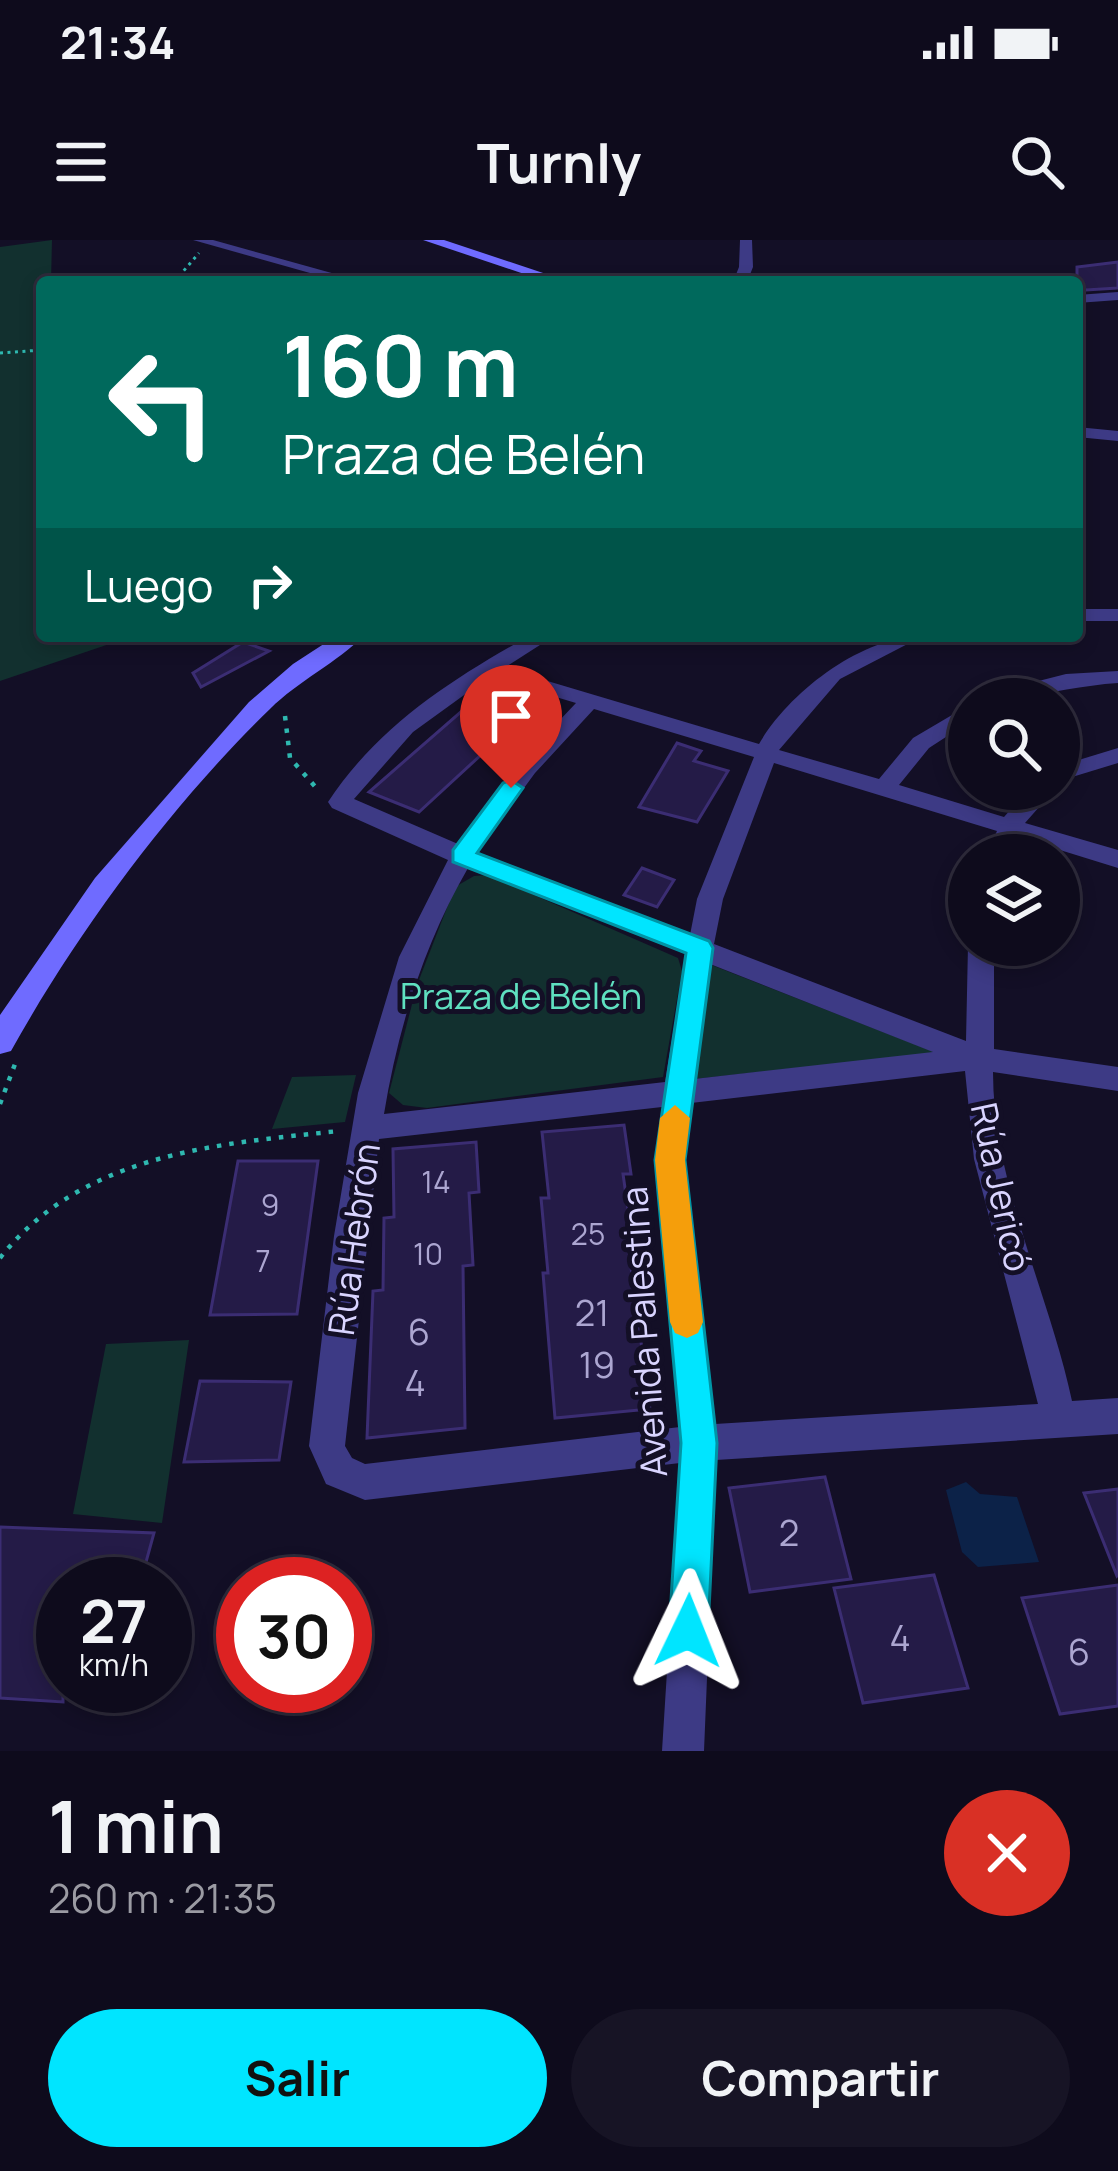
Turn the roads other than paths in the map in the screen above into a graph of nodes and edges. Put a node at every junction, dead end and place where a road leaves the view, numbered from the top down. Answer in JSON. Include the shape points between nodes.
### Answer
{"nodes":[{"id":1,"x":430,"y":240,"type":"edge"},
{"id":2,"x":746,"y":240,"type":"edge"},
{"id":3,"x":207,"y":242,"type":"edge"},
{"id":4,"x":334,"y":276,"type":"edge"},
{"id":5,"x":544,"y":276,"type":"edge"},
{"id":6,"x":741,"y":276,"type":"edge"},
{"id":7,"x":1118,"y":296,"type":"edge"},
{"id":8,"x":1083,"y":299,"type":"edge"},
{"id":9,"x":1083,"y":433,"type":"edge"},
{"id":10,"x":1118,"y":436,"type":"edge"},
{"id":11,"x":1083,"y":615,"type":"edge"},
{"id":12,"x":1118,"y":615,"type":"edge"},
{"id":13,"x":342,"y":642,"type":"edge"},
{"id":14,"x":533,"y":642,"type":"edge"},
{"id":15,"x":901,"y":642,"type":"edge"},
{"id":16,"x":485,"y":669,"type":"junction"},
{"id":17,"x":1118,"y":677,"type":"edge"},
{"id":18,"x":1080,"y":679,"type":"edge"},
{"id":19,"x":590,"y":701,"type":"junction"},
{"id":20,"x":948,"y":725,"type":"edge"},
{"id":21,"x":767,"y":754,"type":"junction"},
{"id":22,"x":1118,"y":755,"type":"edge"},
{"id":23,"x":1080,"y":767,"type":"edge"},
{"id":24,"x":884,"y":788,"type":"junction"},
{"id":25,"x":1024,"y":810,"type":"edge"},
{"id":26,"x":1009,"y":827,"type":"junction"},
{"id":27,"x":1006,"y":834,"type":"edge"},
{"id":28,"x":462,"y":856,"type":"junction"},
{"id":29,"x":1118,"y":860,"type":"edge"},
{"id":30,"x":700,"y":948,"type":"junction"},
{"id":31,"x":981,"y":966,"type":"edge"},
{"id":32,"x":10,"y":1046,"type":"edge"},
{"id":33,"x":979,"y":1058,"type":"junction"},
{"id":34,"x":1118,"y":1079,"type":"edge"},
{"id":35,"x":678,"y":1090,"type":"junction"},
{"id":36,"x":369,"y":1128,"type":"junction"},
{"id":37,"x":1118,"y":1417,"type":"edge"},
{"id":38,"x":1046,"y":1420,"type":"junction"},
{"id":39,"x":699,"y":1443,"type":"junction"},
{"id":40,"x":683,"y":1751,"type":"edge"}],
"edges":[{"from":1,"to":5,"type":"main road"},
{"from":2,"to":6,"type":"street"},
{"from":3,"to":4,"type":"street"},
{"from":7,"to":8,"type":"street"},
{"from":9,"to":10,"type":"street"},
{"from":11,"to":12,"type":"street"},
{"from":13,"to":32,"type":"main road","via":[[302,665],[243,720],[63,937]]},
{"from":14,"to":16,"type":"street"},
{"from":15,"to":21,"type":"street","name":"Avenida Palestina","via":[[832,675]]},
{"from":16,"to":19,"type":"street"},
{"from":16,"to":28,"type":"street","via":[[405,726],[340,802]]},
{"from":17,"to":18,"type":"street"},
{"from":19,"to":21,"type":"street"},
{"from":19,"to":28,"type":"street","name":"Rúa Hebrón","via":[[536,754]]},
{"from":20,"to":24,"type":"street","via":[[921,742]]},
{"from":21,"to":24,"type":"street"},
{"from":21,"to":30,"type":"street","name":"Avenida Palestina","via":[[710,899]]},
{"from":22,"to":23,"type":"street"},
{"from":24,"to":26,"type":"street"},
{"from":25,"to":26,"type":"street"},
{"from":26,"to":27,"type":"street"},
{"from":26,"to":29,"type":"street"},
{"from":28,"to":30,"type":"street"},
{"from":28,"to":36,"type":"street","name":"Rúa Hebrón","via":[[404,980]]},
{"from":30,"to":33,"type":"street"},
{"from":30,"to":35,"type":"street","name":"Avenida Palestina"},
{"from":31,"to":33,"type":"street","name":"Rúa Jericó"},
{"from":33,"to":34,"type":"street"},
{"from":33,"to":35,"type":"street"},
{"from":33,"to":38,"type":"street","name":"Rúa Jericó","via":[[989,1160],[1055,1399]]},
{"from":35,"to":36,"type":"street"},
{"from":35,"to":39,"type":"street","name":"Avenida Palestina","via":[[670,1160]]},
{"from":36,"to":39,"type":"street","name":"Rúa Hebrón","via":[[327,1445],[346,1478]]},
{"from":37,"to":38,"type":"street"},
{"from":38,"to":39,"type":"street"},
{"from":39,"to":40,"type":"street","name":"Avenida Palestina"}]}
